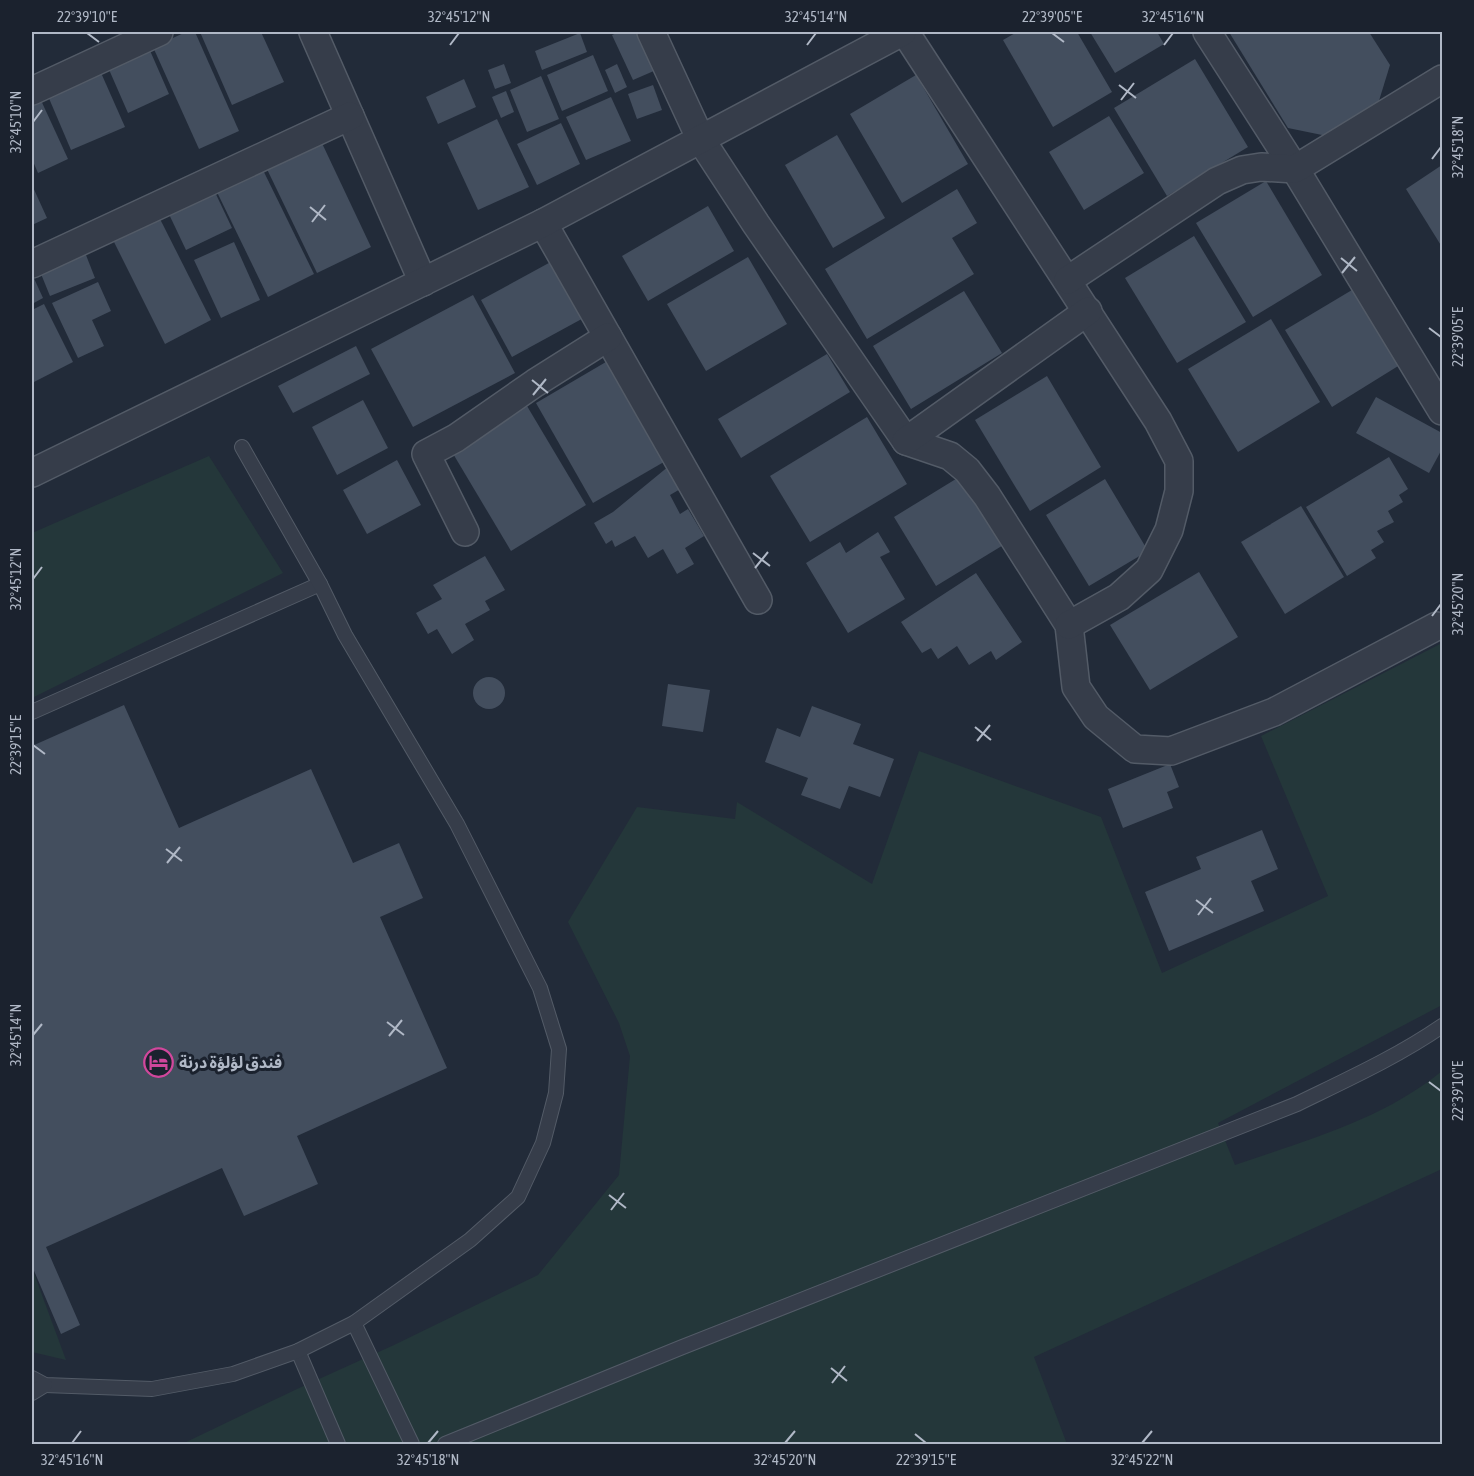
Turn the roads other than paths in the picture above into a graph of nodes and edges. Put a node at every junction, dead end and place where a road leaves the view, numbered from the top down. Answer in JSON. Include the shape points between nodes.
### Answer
{"nodes":[{"id":1,"x":159,"y":32,"type":"edge"},
{"id":2,"x":313,"y":32,"type":"edge"},
{"id":3,"x":651,"y":32,"type":"edge"},
{"id":4,"x":904,"y":32,"type":"edge"},
{"id":5,"x":1207,"y":32,"type":"edge"},
{"id":6,"x":1443,"y":79,"type":"edge"},
{"id":7,"x":32,"y":91,"type":"edge"},
{"id":8,"x":350,"y":116,"type":"junction"},
{"id":9,"x":701,"y":140,"type":"junction"},
{"id":10,"x":1295,"y":169,"type":"junction"},
{"id":11,"x":543,"y":223,"type":"junction"},
{"id":12,"x":32,"y":264,"type":"edge"},
{"id":13,"x":1068,"y":280,"type":"junction"},
{"id":14,"x":423,"y":282,"type":"junction"},
{"id":15,"x":1088,"y":311,"type":"junction"},
{"id":16,"x":608,"y":337,"type":"junction"},
{"id":17,"x":1443,"y":411,"type":"edge"},
{"id":18,"x":906,"y":441,"type":"junction"},
{"id":19,"x":242,"y":447,"type":"dead end"},
{"id":20,"x":32,"y":473,"type":"edge"},
{"id":21,"x":465,"y":532,"type":"dead end"},
{"id":22,"x":320,"y":584,"type":"junction"},
{"id":23,"x":758,"y":600,"type":"dead end"},
{"id":24,"x":1068,"y":625,"type":"junction"},
{"id":25,"x":1437,"y":626,"type":"dead end"},
{"id":26,"x":32,"y":712,"type":"edge"},
{"id":27,"x":1443,"y":1026,"type":"edge"},
{"id":28,"x":354,"y":1323,"type":"junction"},
{"id":29,"x":298,"y":1351,"type":"junction"},
{"id":30,"x":32,"y":1378,"type":"edge"},
{"id":31,"x":45,"y":1385,"type":"junction"},
{"id":32,"x":32,"y":1393,"type":"edge"},
{"id":33,"x":338,"y":1444,"type":"edge"},
{"id":34,"x":412,"y":1444,"type":"edge"},
{"id":35,"x":445,"y":1444,"type":"edge"}],
"edges":[{"from":1,"to":7,"type":"street"},
{"from":2,"to":8,"type":"street"},
{"from":3,"to":9,"type":"street"},
{"from":4,"to":9,"type":"street"},
{"from":4,"to":13,"type":"street"},
{"from":5,"to":10,"type":"street"},
{"from":6,"to":10,"type":"street"},
{"from":8,"to":12,"type":"street"},
{"from":8,"to":14,"type":"street"},
{"from":9,"to":11,"type":"street"},
{"from":9,"to":18,"type":"street"},
{"from":10,"to":13,"type":"street","via":[[1261,167],[1217,181]]},
{"from":10,"to":17,"type":"street"},
{"from":11,"to":14,"type":"street"},
{"from":11,"to":16,"type":"street"},
{"from":13,"to":15,"type":"street"},
{"from":14,"to":20,"type":"street"},
{"from":15,"to":18,"type":"street"},
{"from":15,"to":24,"type":"street","via":[[1174,451],[1179,461],[1179,490],[1169,530],[1149,570],[1119,597]]},
{"from":16,"to":21,"type":"street","via":[[426,454]]},
{"from":16,"to":23,"type":"street"},
{"from":18,"to":24,"type":"street","via":[[950,456],[967,470]]},
{"from":19,"to":22,"type":"lane"},
{"from":22,"to":26,"type":"lane"},
{"from":22,"to":28,"type":"lane","via":[[345,635],[457,824],[540,988],[559,1049],[556,1093],[543,1143],[518,1197],[470,1240]]},
{"from":24,"to":25,"type":"street","via":[[1076,687],[1096,717],[1135,749],[1171,751],[1274,712]]},
{"from":27,"to":35,"type":"lane","via":[[1297,1104]]},
{"from":28,"to":29,"type":"lane"},
{"from":28,"to":34,"type":"lane"},
{"from":29,"to":31,"type":"lane","via":[[233,1374],[152,1389]]},
{"from":29,"to":33,"type":"lane"},
{"from":30,"to":31,"type":"lane"},
{"from":31,"to":32,"type":"lane"}]}
